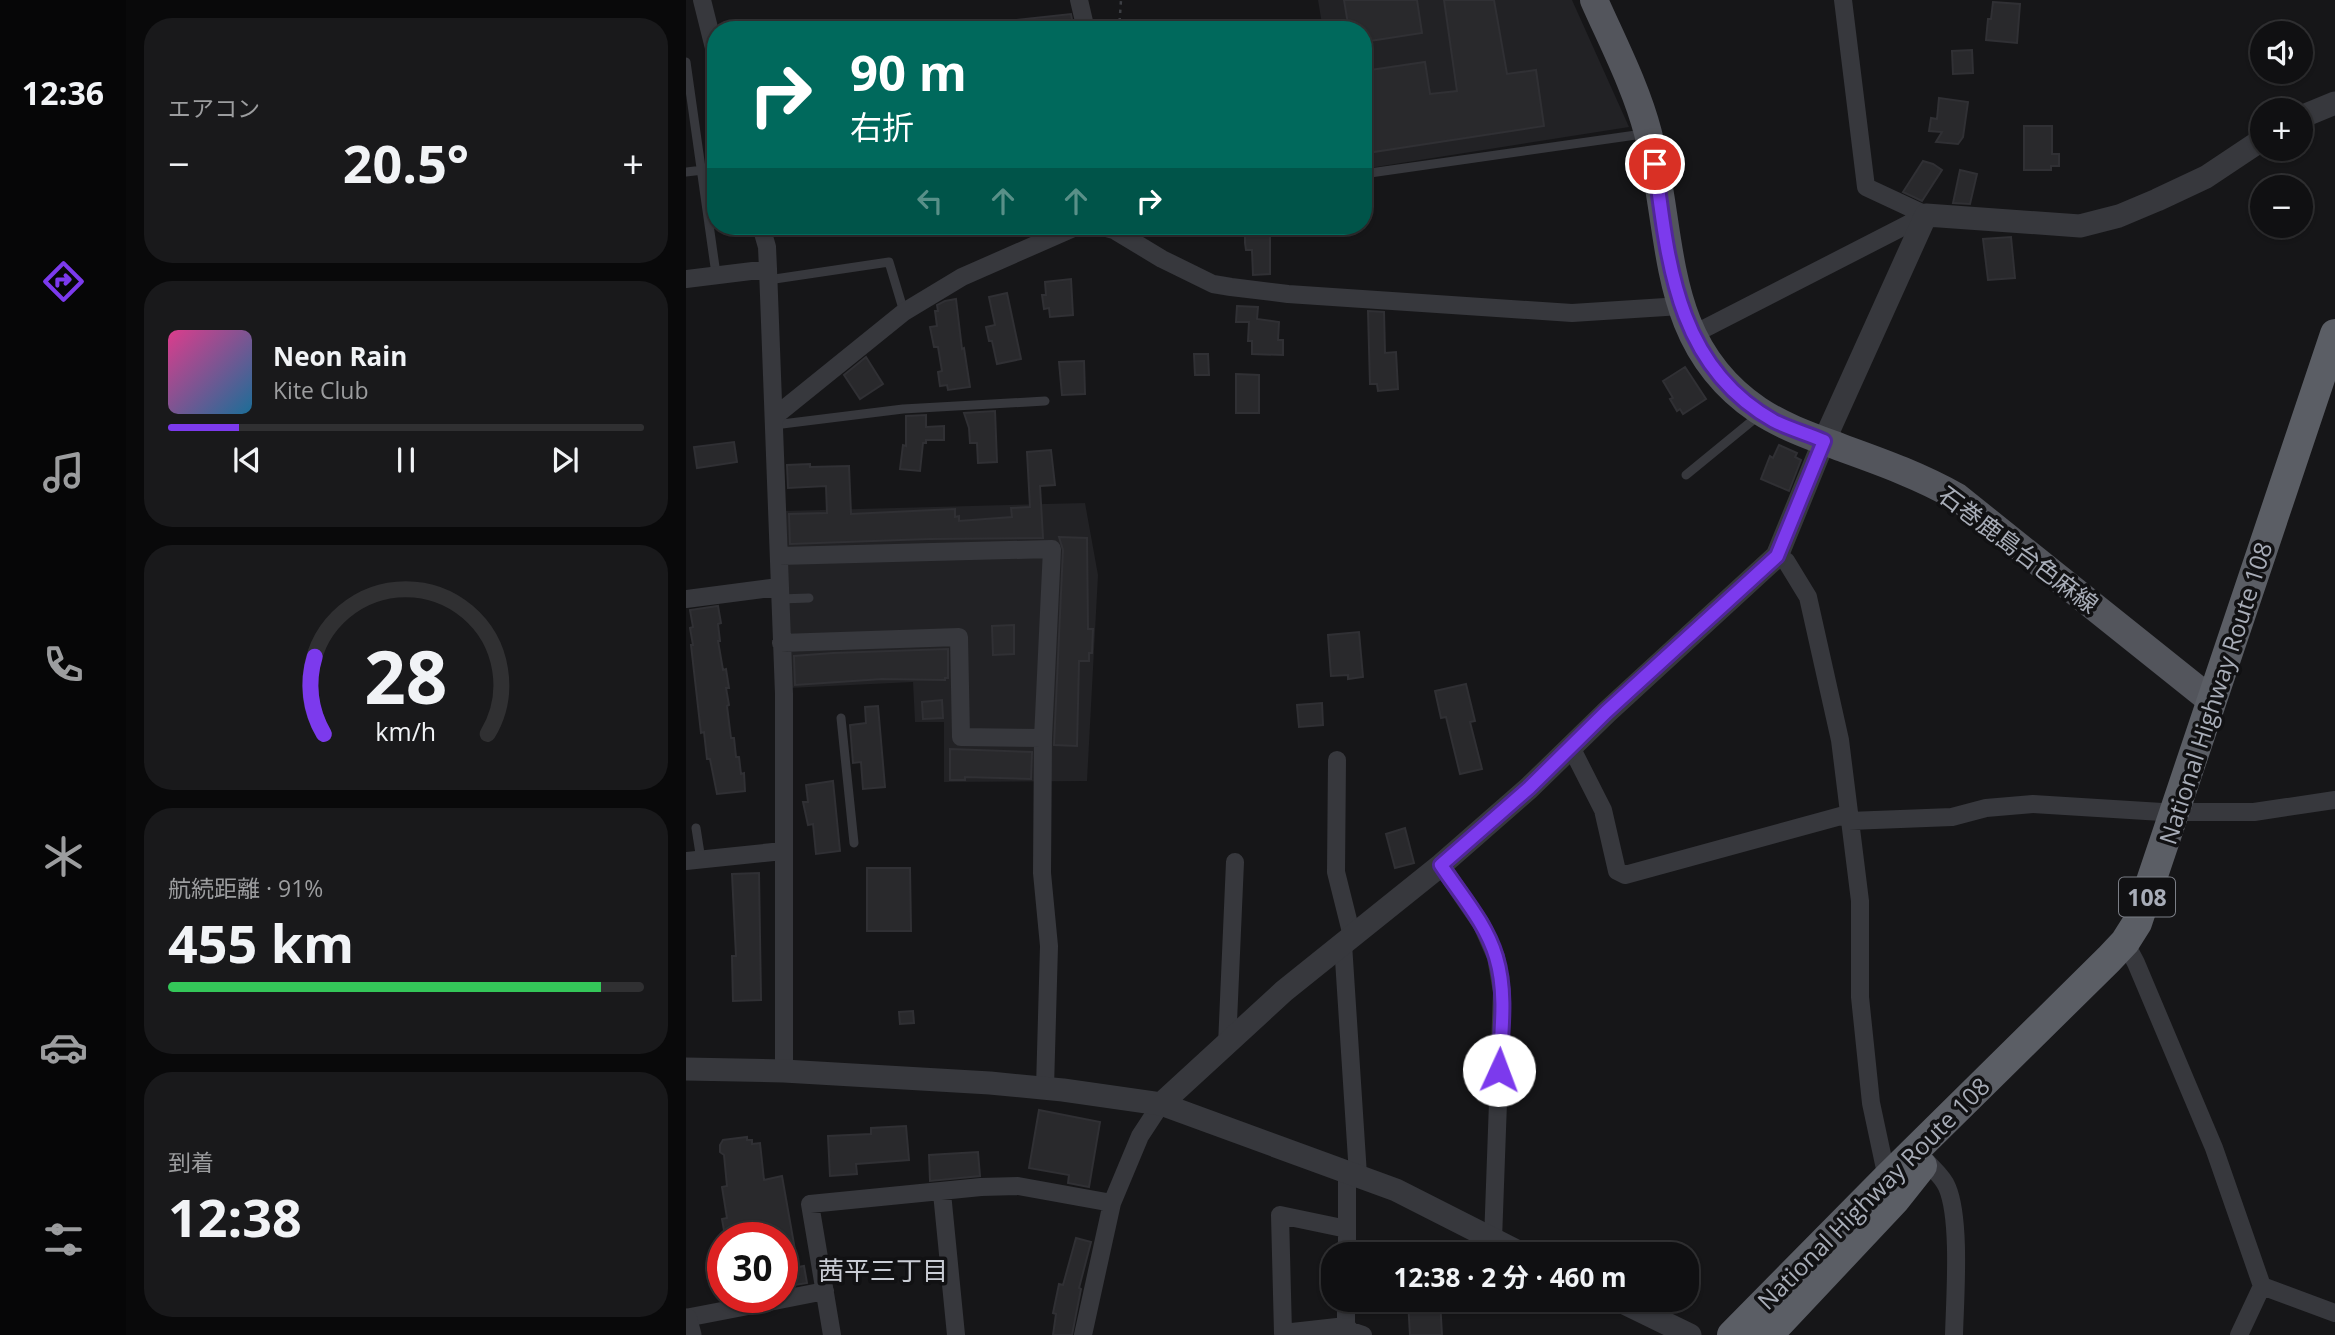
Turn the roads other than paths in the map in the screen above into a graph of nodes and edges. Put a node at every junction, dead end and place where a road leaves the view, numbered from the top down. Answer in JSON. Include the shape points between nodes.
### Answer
{"nodes":[{"id":1,"x":702,"y":0,"type":"edge"},
{"id":2,"x":1079,"y":0,"type":"edge"},
{"id":3,"x":1594,"y":0,"type":"edge"},
{"id":4,"x":1843,"y":0,"type":"edge"},
{"id":5,"x":707,"y":21,"type":"edge"},
{"id":6,"x":1084,"y":21,"type":"edge"},
{"id":7,"x":686,"y":62,"type":"edge"},
{"id":8,"x":2335,"y":103,"type":"edge"},
{"id":9,"x":2313,"y":112,"type":"edge"},
{"id":10,"x":1648,"y":133,"type":"junction"},
{"id":11,"x":2250,"y":148,"type":"edge"},
{"id":12,"x":703,"y":170,"type":"junction"},
{"id":13,"x":686,"y":173,"type":"edge"},
{"id":14,"x":1372,"y":173,"type":"edge"},
{"id":15,"x":707,"y":202,"type":"edge"},
{"id":16,"x":1926,"y":215,"type":"junction"},
{"id":17,"x":711,"y":235,"type":"edge"},
{"id":18,"x":764,"y":235,"type":"edge"},
{"id":19,"x":1058,"y":235,"type":"edge"},
{"id":20,"x":1122,"y":235,"type":"edge"},
{"id":21,"x":716,"y":274,"type":"junction"},
{"id":22,"x":768,"y":274,"type":"junction"},
{"id":23,"x":686,"y":279,"type":"edge"},
{"id":24,"x":1681,"y":306,"type":"junction"},
{"id":25,"x":904,"y":312,"type":"junction"},
{"id":26,"x":2335,"y":334,"type":"edge"},
{"id":27,"x":1692,"y":335,"type":"junction"},
{"id":28,"x":1045,"y":401,"type":"dead end"},
{"id":29,"x":1762,"y":413,"type":"junction"},
{"id":30,"x":774,"y":421,"type":"junction"},
{"id":31,"x":1824,"y":441,"type":"junction"},
{"id":32,"x":1686,"y":475,"type":"dead end"},
{"id":33,"x":779,"y":556,"type":"junction"},
{"id":34,"x":1777,"y":556,"type":"junction"},
{"id":35,"x":779,"y":593,"type":"junction"},
{"id":36,"x":810,"y":598,"type":"dead end"},
{"id":37,"x":686,"y":599,"type":"edge"},
{"id":38,"x":781,"y":643,"type":"junction"},
{"id":39,"x":2212,"y":701,"type":"junction"},
{"id":40,"x":841,"y":718,"type":"dead end"},
{"id":41,"x":1042,"y":738,"type":"junction"},
{"id":42,"x":1571,"y":747,"type":"junction"},
{"id":43,"x":1337,"y":760,"type":"dead end"},
{"id":44,"x":2335,"y":800,"type":"edge"},
{"id":45,"x":2175,"y":812,"type":"junction"},
{"id":46,"x":1849,"y":818,"type":"junction"},
{"id":47,"x":696,"y":828,"type":"dead end"},
{"id":48,"x":854,"y":843,"type":"dead end"},
{"id":49,"x":783,"y":851,"type":"junction"},
{"id":50,"x":694,"y":861,"type":"edge"},
{"id":51,"x":1235,"y":862,"type":"dead end"},
{"id":52,"x":1441,"y":865,"type":"junction"},
{"id":53,"x":1348,"y":940,"type":"junction"},
{"id":54,"x":2125,"y":942,"type":"junction"},
{"id":55,"x":1227,"y":1045,"type":"junction"},
{"id":56,"x":2014,"y":1051,"type":"junction"},
{"id":57,"x":686,"y":1069,"type":"edge"},
{"id":58,"x":784,"y":1071,"type":"junction"},
{"id":59,"x":1045,"y":1088,"type":"junction"},
{"id":60,"x":1161,"y":1104,"type":"junction"},
{"id":61,"x":1926,"y":1161,"type":"junction"},
{"id":62,"x":1352,"y":1174,"type":"junction"},
{"id":63,"x":1887,"y":1178,"type":"junction"},
{"id":64,"x":942,"y":1193,"type":"junction"},
{"id":65,"x":1112,"y":1203,"type":"junction"},
{"id":66,"x":1347,"y":1229,"type":"junction"},
{"id":67,"x":1493,"y":1240,"type":"junction"},
{"id":68,"x":1346,"y":1242,"type":"edge"},
{"id":69,"x":1497,"y":1242,"type":"edge"},
{"id":70,"x":2262,"y":1286,"type":"junction"},
{"id":71,"x":825,"y":1291,"type":"junction"},
{"id":72,"x":1346,"y":1312,"type":"edge"},
{"id":73,"x":1643,"y":1312,"type":"edge"},
{"id":74,"x":2335,"y":1313,"type":"edge"},
{"id":75,"x":686,"y":1319,"type":"edge"},
{"id":76,"x":1346,"y":1326,"type":"junction"},
{"id":77,"x":690,"y":1335,"type":"edge"},
{"id":78,"x":832,"y":1335,"type":"edge"},
{"id":79,"x":956,"y":1335,"type":"edge"},
{"id":80,"x":1083,"y":1335,"type":"edge"},
{"id":81,"x":1363,"y":1335,"type":"edge"},
{"id":82,"x":1690,"y":1335,"type":"edge"},
{"id":83,"x":1732,"y":1335,"type":"edge"},
{"id":84,"x":1768,"y":1335,"type":"edge"},
{"id":85,"x":1954,"y":1335,"type":"edge"},
{"id":86,"x":2239,"y":1335,"type":"edge"}],
"edges":[{"from":1,"to":5,"type":"street"},
{"from":2,"to":6,"type":"street"},
{"from":3,"to":10,"type":"main road","name":"石巻鹿島台色麻線"},
{"from":4,"to":16,"type":"street","via":[[1866,187]]},
{"from":7,"to":12,"type":"lane"},
{"from":8,"to":9,"type":"street"},
{"from":10,"to":14,"type":"lane"},
{"from":10,"to":24,"type":"main road","name":"石巻鹿島台色麻線"},
{"from":11,"to":16,"type":"street","via":[[2206,177],[2158,200],[2080,226]]},
{"from":12,"to":13,"type":"lane"},
{"from":12,"to":15,"type":"lane"},
{"from":16,"to":27,"type":"street"},
{"from":16,"to":31,"type":"street"},
{"from":17,"to":21,"type":"lane"},
{"from":18,"to":22,"type":"street"},
{"from":19,"to":25,"type":"street","via":[[962,277]]},
{"from":20,"to":24,"type":"street","via":[[1213,284],[1231,287],[1572,313]]},
{"from":21,"to":22,"type":"street"},
{"from":21,"to":23,"type":"street"},
{"from":22,"to":25,"type":"lane","via":[[889,261]]},
{"from":22,"to":30,"type":"street"},
{"from":24,"to":27,"type":"main road","name":"石巻鹿島台色麻線"},
{"from":25,"to":30,"type":"street"},
{"from":26,"to":39,"type":"highway","name":"National Highway Route 108","number":"108"},
{"from":27,"to":29,"type":"main road","name":"石巻鹿島台色麻線","via":[[1714,371]]},
{"from":28,"to":30,"type":"lane"},
{"from":29,"to":31,"type":"main road","name":"石巻鹿島台色麻線"},
{"from":29,"to":32,"type":"lane"},
{"from":30,"to":33,"type":"street"},
{"from":31,"to":34,"type":"street"},
{"from":31,"to":39,"type":"main road","name":"石巻鹿島台色麻線","via":[[1895,467],[1957,497]]},
{"from":33,"to":35,"type":"street"},
{"from":33,"to":41,"type":"street","via":[[1052,549]]},
{"from":34,"to":42,"type":"street"},
{"from":34,"to":46,"type":"street","via":[[1786,561],[1808,597],[1840,740]]},
{"from":35,"to":36,"type":"lane"},
{"from":35,"to":37,"type":"street"},
{"from":35,"to":38,"type":"street"},
{"from":38,"to":41,"type":"street","via":[[959,637],[961,737]]},
{"from":38,"to":49,"type":"street"},
{"from":39,"to":45,"type":"highway","name":"National Highway Route 108","number":"108"},
{"from":40,"to":48,"type":"lane"},
{"from":41,"to":59,"type":"street","via":[[1042,873],[1049,960]]},
{"from":42,"to":46,"type":"street","via":[[1604,810],[1616,871],[1625,875]]},
{"from":42,"to":52,"type":"street"},
{"from":43,"to":53,"type":"street","via":[[1336,872]]},
{"from":44,"to":45,"type":"street","via":[[2254,812]]},
{"from":45,"to":46,"type":"street","via":[[2033,804],[1952,817]]},
{"from":45,"to":54,"type":"highway","name":"National Highway Route 108","number":"108","via":[[2145,905]]},
{"from":46,"to":63,"type":"street","via":[[1860,901],[1860,997],[1871,1103]]},
{"from":47,"to":50,"type":"lane"},
{"from":49,"to":50,"type":"street"},
{"from":49,"to":58,"type":"street"},
{"from":51,"to":55,"type":"street"},
{"from":52,"to":53,"type":"street"},
{"from":52,"to":67,"type":"street","via":[[1482,925],[1496,957],[1502,992]]},
{"from":53,"to":55,"type":"street"},
{"from":53,"to":62,"type":"street"},
{"from":54,"to":56,"type":"highway","name":"National Highway Route 108","number":"108"},
{"from":54,"to":70,"type":"street","via":[[2214,1149]]},
{"from":55,"to":60,"type":"street"},
{"from":56,"to":61,"type":"highway","name":"National Highway Route 108","number":"108"},
{"from":56,"to":63,"type":"highway","name":"National Highway Route 108","number":"108"},
{"from":57,"to":58,"type":"street"},
{"from":58,"to":59,"type":"street"},
{"from":59,"to":60,"type":"street"},
{"from":60,"to":62,"type":"street"},
{"from":60,"to":65,"type":"street","via":[[1140,1136]]},
{"from":61,"to":84,"type":"highway","name":"National Highway Route 108","number":"108"},
{"from":61,"to":85,"type":"street","via":[[1946,1183],[1950,1196],[1955,1240]]},
{"from":62,"to":66,"type":"street"},
{"from":62,"to":67,"type":"street","via":[[1396,1190]]},
{"from":63,"to":83,"type":"highway","name":"National Highway Route 108","number":"108"},
{"from":64,"to":65,"type":"street","via":[[1018,1186]]},
{"from":64,"to":71,"type":"street","via":[[810,1204]]},
{"from":64,"to":79,"type":"street"},
{"from":65,"to":80,"type":"street"},
{"from":66,"to":68,"type":"street"},
{"from":66,"to":76,"type":"street","via":[[1280,1214],[1283,1333]]},
{"from":67,"to":69,"type":"street"},
{"from":70,"to":74,"type":"street"},
{"from":70,"to":86,"type":"street"},
{"from":71,"to":75,"type":"street"},
{"from":71,"to":78,"type":"street"},
{"from":72,"to":76,"type":"street"},
{"from":73,"to":82,"type":"street"},
{"from":75,"to":77,"type":"street"},
{"from":76,"to":81,"type":"street"}]}
